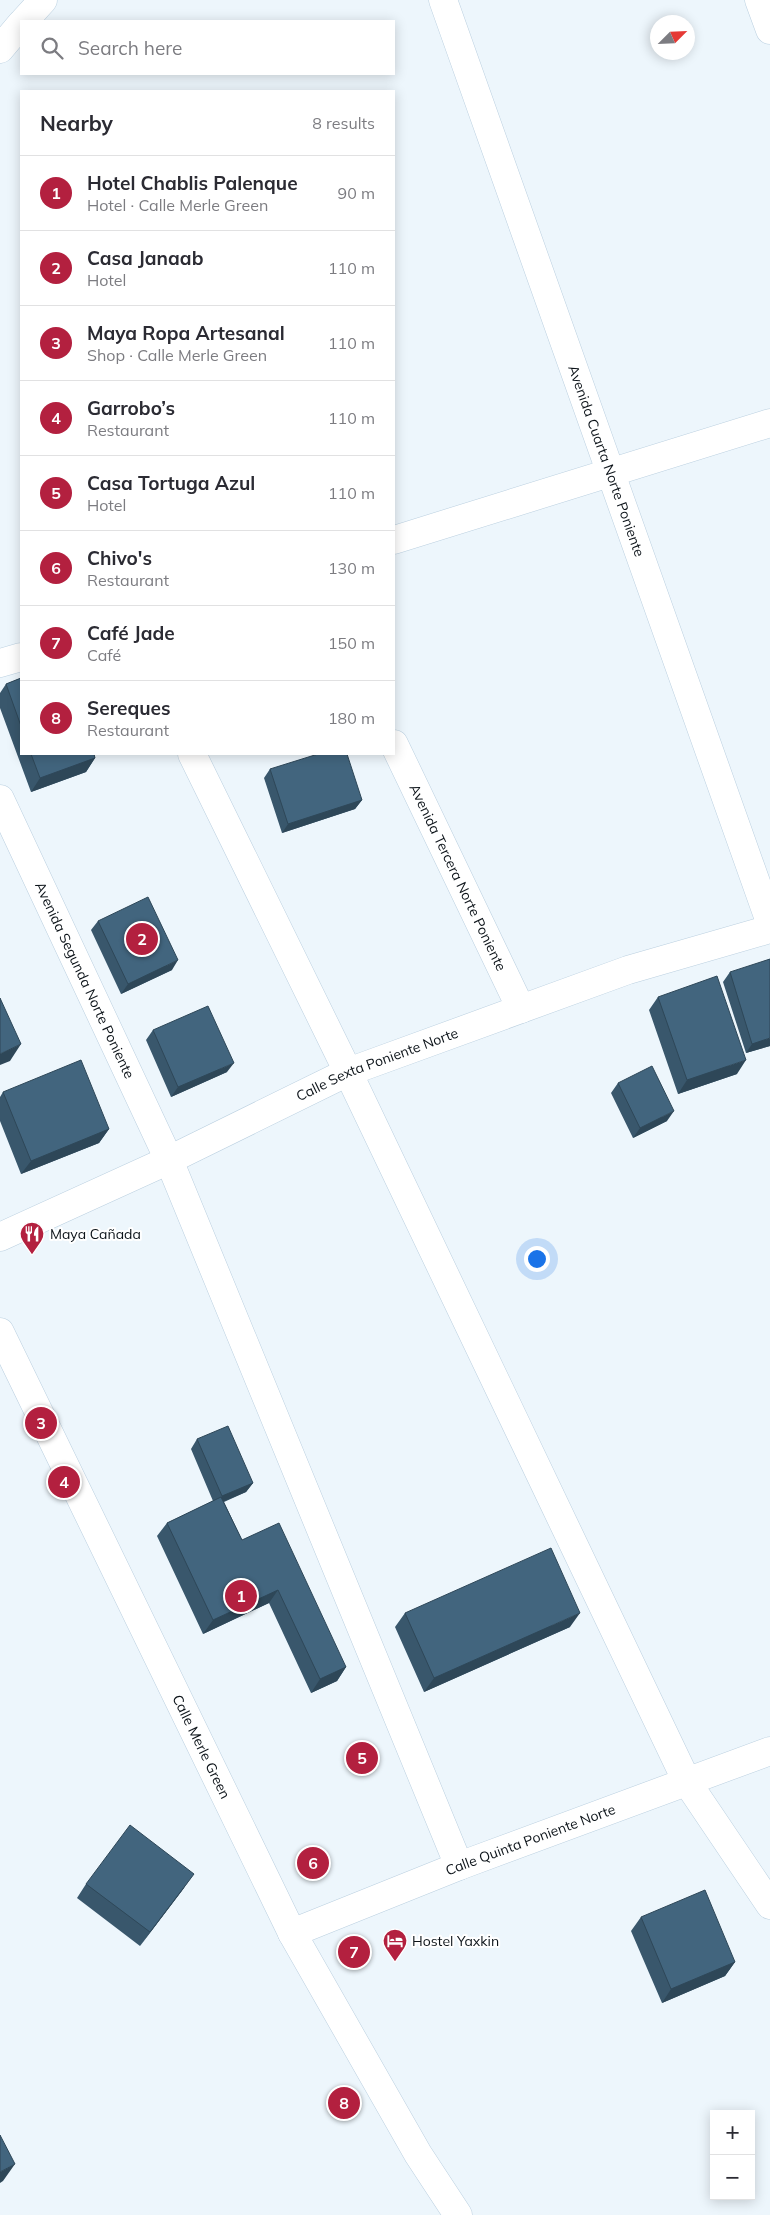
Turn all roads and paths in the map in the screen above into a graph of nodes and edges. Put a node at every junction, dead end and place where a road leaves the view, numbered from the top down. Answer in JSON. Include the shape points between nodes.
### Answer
{"nodes":[{"id":1,"x":42,"y":0,"type":"edge"},
{"id":2,"x":442,"y":0,"type":"edge"},
{"id":3,"x":759,"y":0,"type":"edge"},
{"id":4,"x":25,"y":20,"type":"edge"},
{"id":5,"x":20,"y":25,"type":"edge"},
{"id":6,"x":770,"y":30,"type":"edge"},
{"id":7,"x":0,"y":49,"type":"edge"},
{"id":8,"x":770,"y":423,"type":"edge"},
{"id":9,"x":610,"y":473,"type":"junction"},
{"id":10,"x":395,"y":540,"type":"edge"},
{"id":11,"x":20,"y":657,"type":"edge"},
{"id":12,"x":0,"y":663,"type":"edge"},
{"id":13,"x":395,"y":746,"type":"edge"},
{"id":14,"x":192,"y":755,"type":"edge"},
{"id":15,"x":0,"y":799,"type":"edge"},
{"id":16,"x":770,"y":922,"type":"edge"},
{"id":17,"x":770,"y":929,"type":"edge"},
{"id":18,"x":520,"y":1009,"type":"junction"},
{"id":19,"x":348,"y":1072,"type":"junction"},
{"id":20,"x":169,"y":1160,"type":"junction"},
{"id":21,"x":0,"y":1237,"type":"edge"},
{"id":22,"x":0,"y":1332,"type":"edge"},
{"id":23,"x":770,"y":1751,"type":"edge"},
{"id":24,"x":687,"y":1782,"type":"junction"},
{"id":25,"x":459,"y":1866,"type":"junction"},
{"id":26,"x":770,"y":1905,"type":"edge"},
{"id":27,"x":292,"y":1932,"type":"junction"},
{"id":28,"x":458,"y":2215,"type":"edge"}],
"edges":[{"from":1,"to":4,"type":"street"},
{"from":2,"to":9,"type":"street","name":"Avenida Cuarta Norte Poniente"},
{"from":3,"to":6,"type":"street"},
{"from":5,"to":7,"type":"street"},
{"from":8,"to":9,"type":"street"},
{"from":9,"to":10,"type":"street"},
{"from":9,"to":16,"type":"street","name":"Avenida Cuarta Norte Poniente"},
{"from":11,"to":12,"type":"street"},
{"from":13,"to":18,"type":"street","name":"Avenida Tercera Norte Poniente"},
{"from":14,"to":19,"type":"street"},
{"from":15,"to":20,"type":"street","name":"Avenida Segunda Norte Poniente"},
{"from":17,"to":18,"type":"street","name":"Calle Sexta Poniente Norte","via":[[628,970]]},
{"from":18,"to":19,"type":"street","name":"Calle Sexta Poniente Norte"},
{"from":19,"to":20,"type":"street","name":"Calle Sexta Poniente Norte"},
{"from":19,"to":24,"type":"street"},
{"from":20,"to":21,"type":"street","name":"Calle Sexta Poniente Norte"},
{"from":20,"to":25,"type":"street","name":"Avenida Segunda Norte Poniente"},
{"from":22,"to":27,"type":"street","name":"Calle Merle Green"},
{"from":23,"to":24,"type":"street","name":"Calle Quinta Poniente Norte"},
{"from":24,"to":25,"type":"street","name":"Calle Quinta Poniente Norte"},
{"from":24,"to":26,"type":"street"},
{"from":25,"to":27,"type":"street","name":"Calle Quinta Poniente Norte"},
{"from":27,"to":28,"type":"street","name":"Calle Merle Green","via":[[418,2154]]}]}
